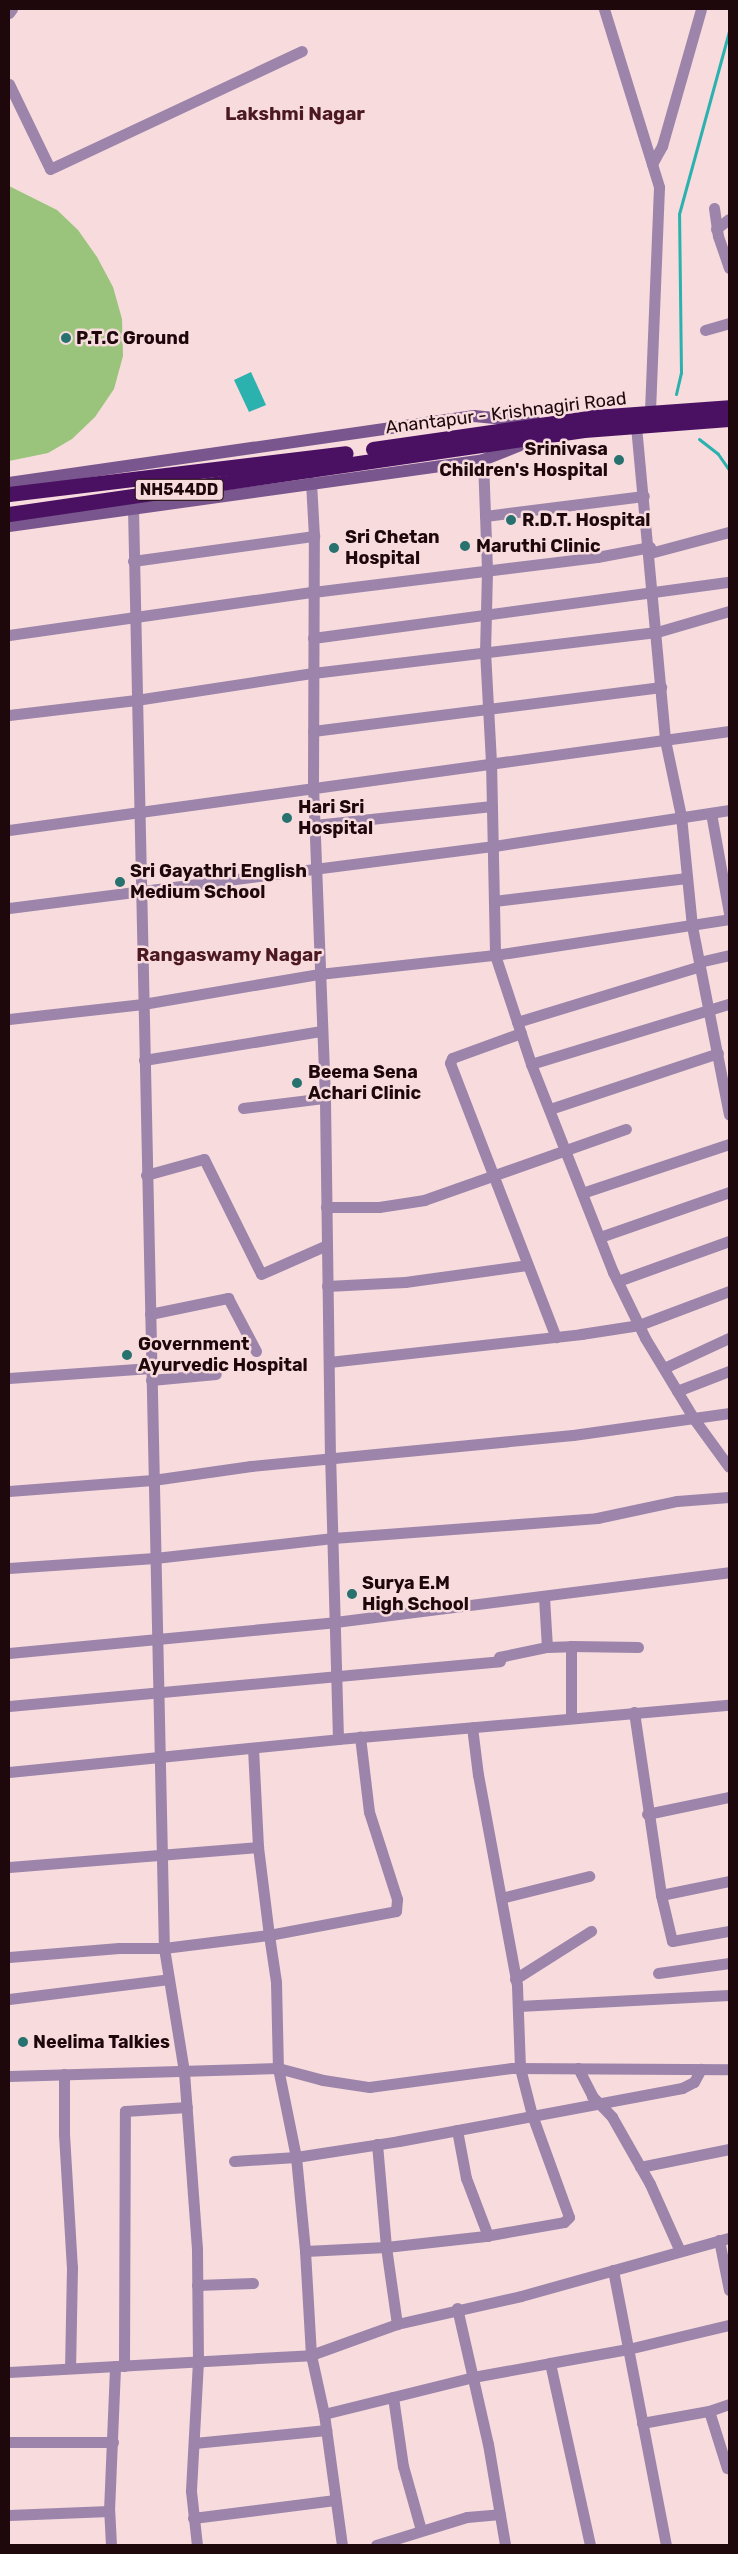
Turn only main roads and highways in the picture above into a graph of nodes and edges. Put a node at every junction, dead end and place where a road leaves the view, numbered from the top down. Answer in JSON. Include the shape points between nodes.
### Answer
{"nodes":[{"id":1,"x":729,"y":407,"type":"edge"},
{"id":2,"x":729,"y":419,"type":"edge"},
{"id":3,"x":546,"y":429,"type":"junction"},
{"id":4,"x":348,"y":458,"type":"junction"},
{"id":5,"x":9,"y":494,"type":"edge"},
{"id":6,"x":9,"y":514,"type":"edge"}],
"edges":[{"from":1,"to":3,"type":"highway","name":"Anantapur - Krishnagiri Road","number":"NH544DD"},
{"from":2,"to":3,"type":"highway","name":"Anantapur - Krishnagiri Road","number":"NH544DD"},
{"from":3,"to":4,"type":"highway","name":"Anantapur - Krishnagiri Road","number":"NH544DD"},
{"from":4,"to":5,"type":"highway","number":"NH544DD"},
{"from":4,"to":6,"type":"highway","name":"Anantapur - Krishnagiri Road","number":"NH544DD"}]}
